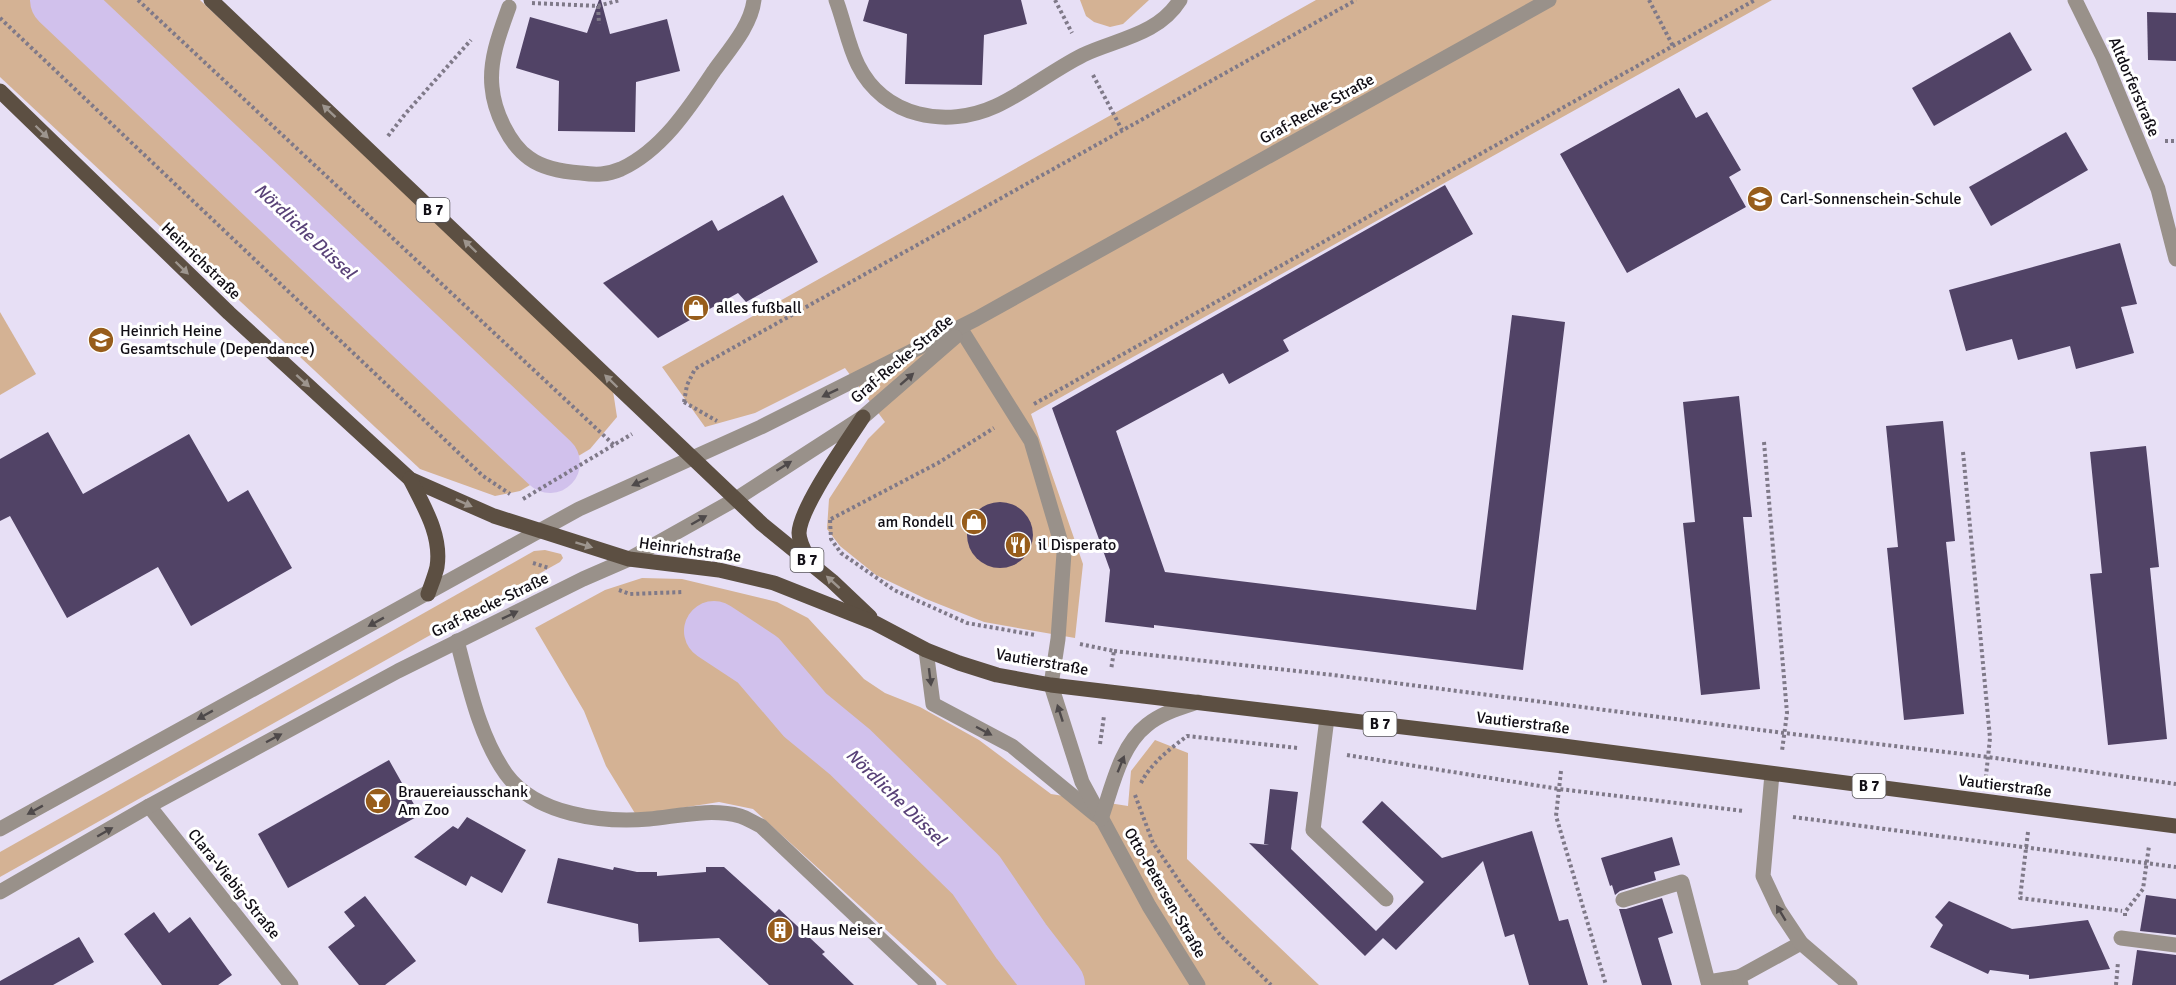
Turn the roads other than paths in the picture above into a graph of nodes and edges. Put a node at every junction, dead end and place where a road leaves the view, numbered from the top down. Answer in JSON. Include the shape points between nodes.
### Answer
{"nodes":[{"id":1,"x":211,"y":0,"type":"edge"},
{"id":2,"x":754,"y":0,"type":"edge"},
{"id":3,"x":836,"y":0,"type":"edge"},
{"id":4,"x":1180,"y":0,"type":"edge"},
{"id":5,"x":1549,"y":0,"type":"edge"},
{"id":6,"x":2075,"y":0,"type":"edge"},
{"id":7,"x":509,"y":7,"type":"dead end"},
{"id":8,"x":0,"y":91,"type":"edge"},
{"id":9,"x":2176,"y":259,"type":"edge"},
{"id":10,"x":976,"y":320,"type":"junction"},
{"id":11,"x":962,"y":331,"type":"junction"},
{"id":12,"x":863,"y":417,"type":"junction"},
{"id":13,"x":693,"y":459,"type":"junction"},
{"id":14,"x":410,"y":479,"type":"junction"},
{"id":15,"x":736,"y":499,"type":"junction"},
{"id":16,"x":538,"y":532,"type":"junction"},
{"id":17,"x":629,"y":559,"type":"junction"},
{"id":18,"x":810,"y":562,"type":"junction"},
{"id":19,"x":428,"y":594,"type":"junction"},
{"id":20,"x":875,"y":623,"type":"junction"},
{"id":21,"x":457,"y":641,"type":"junction"},
{"id":22,"x":926,"y":650,"type":"junction"},
{"id":23,"x":1051,"y":685,"type":"junction"},
{"id":24,"x":1198,"y":702,"type":"junction"},
{"id":25,"x":1327,"y":718,"type":"junction"},
{"id":26,"x":1775,"y":775,"type":"junction"},
{"id":27,"x":149,"y":806,"type":"junction"},
{"id":28,"x":1101,"y":819,"type":"junction"},
{"id":29,"x":2176,"y":826,"type":"edge"},
{"id":30,"x":0,"y":829,"type":"edge"},
{"id":31,"x":0,"y":892,"type":"edge"},
{"id":32,"x":1386,"y":899,"type":"dead end"},
{"id":33,"x":1623,"y":900,"type":"dead end"},
{"id":34,"x":2121,"y":938,"type":"road end"},
{"id":35,"x":1801,"y":943,"type":"junction"},
{"id":36,"x":2176,"y":945,"type":"edge"},
{"id":37,"x":1740,"y":981,"type":"edge"},
{"id":38,"x":291,"y":985,"type":"edge"},
{"id":39,"x":929,"y":985,"type":"edge"},
{"id":40,"x":1198,"y":985,"type":"edge"},
{"id":41,"x":1850,"y":985,"type":"edge"}],
"edges":[{"from":13,"to":1,"type":"main road","number":"B 7","one_way":true},
{"from":2,"to":7,"type":"street","via":[[743,30],[693,103],[657,145],[603,176],[559,171],[529,158],[514,142],[498,114],[491,87],[494,56]]},
{"from":3,"to":4,"type":"street","via":[[858,66],[877,90],[897,107],[941,117],[981,112],[998,105],[1083,55],[1141,33],[1163,20]]},
{"from":5,"to":10,"type":"street","name":"Graf-Recke-Straße"},
{"from":6,"to":9,"type":"street","name":"Altdorferstraße","via":[[2158,189]]},
{"from":8,"to":14,"type":"main road","name":"Heinrichstraße","number":"B 7","one_way":true,"via":[[229,314]]},
{"from":10,"to":11,"type":"street","name":"Graf-Recke-Straße"},
{"from":10,"to":13,"type":"street","name":"Graf-Recke-Straße","one_way":true},
{"from":12,"to":11,"type":"street","name":"Graf-Recke-Straße","one_way":true},
{"from":11,"to":23,"type":"street","via":[[1031,441],[1064,552]]},
{"from":15,"to":12,"type":"street","name":"Graf-Recke-Straße","one_way":true},
{"from":12,"to":18,"type":"main road","via":[[802,521],[799,535]]},
{"from":13,"to":15,"type":"main road","number":"B 7"},
{"from":13,"to":16,"type":"street","name":"Graf-Recke-Straße","one_way":true,"via":[[579,509]]},
{"from":14,"to":16,"type":"main road","name":"Heinrichstraße","number":"B 7","one_way":true},
{"from":14,"to":19,"type":"main road","number":"B 7","via":[[435,533],[438,550],[437,569]]},
{"from":17,"to":15,"type":"street","name":"Graf-Recke-Straße","one_way":true},
{"from":15,"to":18,"type":"main road","number":"B 7"},
{"from":16,"to":17,"type":"main road","name":"Heinrichstraße","number":"B 7","one_way":true},
{"from":16,"to":19,"type":"street","name":"Graf-Recke-Straße"},
{"from":17,"to":20,"type":"main road","name":"Heinrichstraße","number":"B 7","via":[[719,570],[774,583]]},
{"from":21,"to":17,"type":"street","name":"Graf-Recke-Straße","one_way":true},
{"from":20,"to":18,"type":"main road","number":"B 7","one_way":true},
{"from":19,"to":30,"type":"street","name":"Graf-Recke-Straße","one_way":true},
{"from":20,"to":22,"type":"main road","name":"Vautierstraße","number":"B 7"},
{"from":27,"to":21,"type":"street","name":"Graf-Recke-Straße","one_way":true},
{"from":21,"to":39,"type":"street","via":[[491,746],[507,775],[519,787],[538,800],[598,820],[713,812],[741,816],[761,826]]},
{"from":22,"to":23,"type":"main road","name":"Vautierstraße","number":"B 7","via":[[997,675]]},
{"from":22,"to":28,"type":"street","name":"Otto-Petersen-Straße","one_way":true,"via":[[933,704],[1012,746]]},
{"from":23,"to":24,"type":"main road","name":"Vautierstraße","number":"B 7"},
{"from":28,"to":23,"type":"street","name":"Otto-Petersen-Straße","one_way":true,"via":[[1082,782]]},
{"from":24,"to":25,"type":"main road","name":"Vautierstraße","number":"B 7"},
{"from":28,"to":24,"type":"street","name":"Otto-Petersen-Straße","one_way":true,"via":[[1124,755],[1137,734],[1156,719]]},
{"from":25,"to":26,"type":"main road","name":"Vautierstraße","number":"B 7"},
{"from":25,"to":32,"type":"street","via":[[1314,830]]},
{"from":26,"to":29,"type":"main road","name":"Vautierstraße","number":"B 7"},
{"from":35,"to":26,"type":"street","one_way":true,"via":[[1763,876]]},
{"from":31,"to":27,"type":"street","name":"Graf-Recke-Straße","one_way":true},
{"from":27,"to":38,"type":"street","name":"Clara-Viebig-Straße"},
{"from":28,"to":40,"type":"street","name":"Otto-Petersen-Straße"},
{"from":33,"to":37,"type":"street","via":[[1682,882],[1708,982]]},
{"from":34,"to":36,"type":"street"},
{"from":35,"to":37,"type":"street"},
{"from":35,"to":41,"type":"street"}]}
